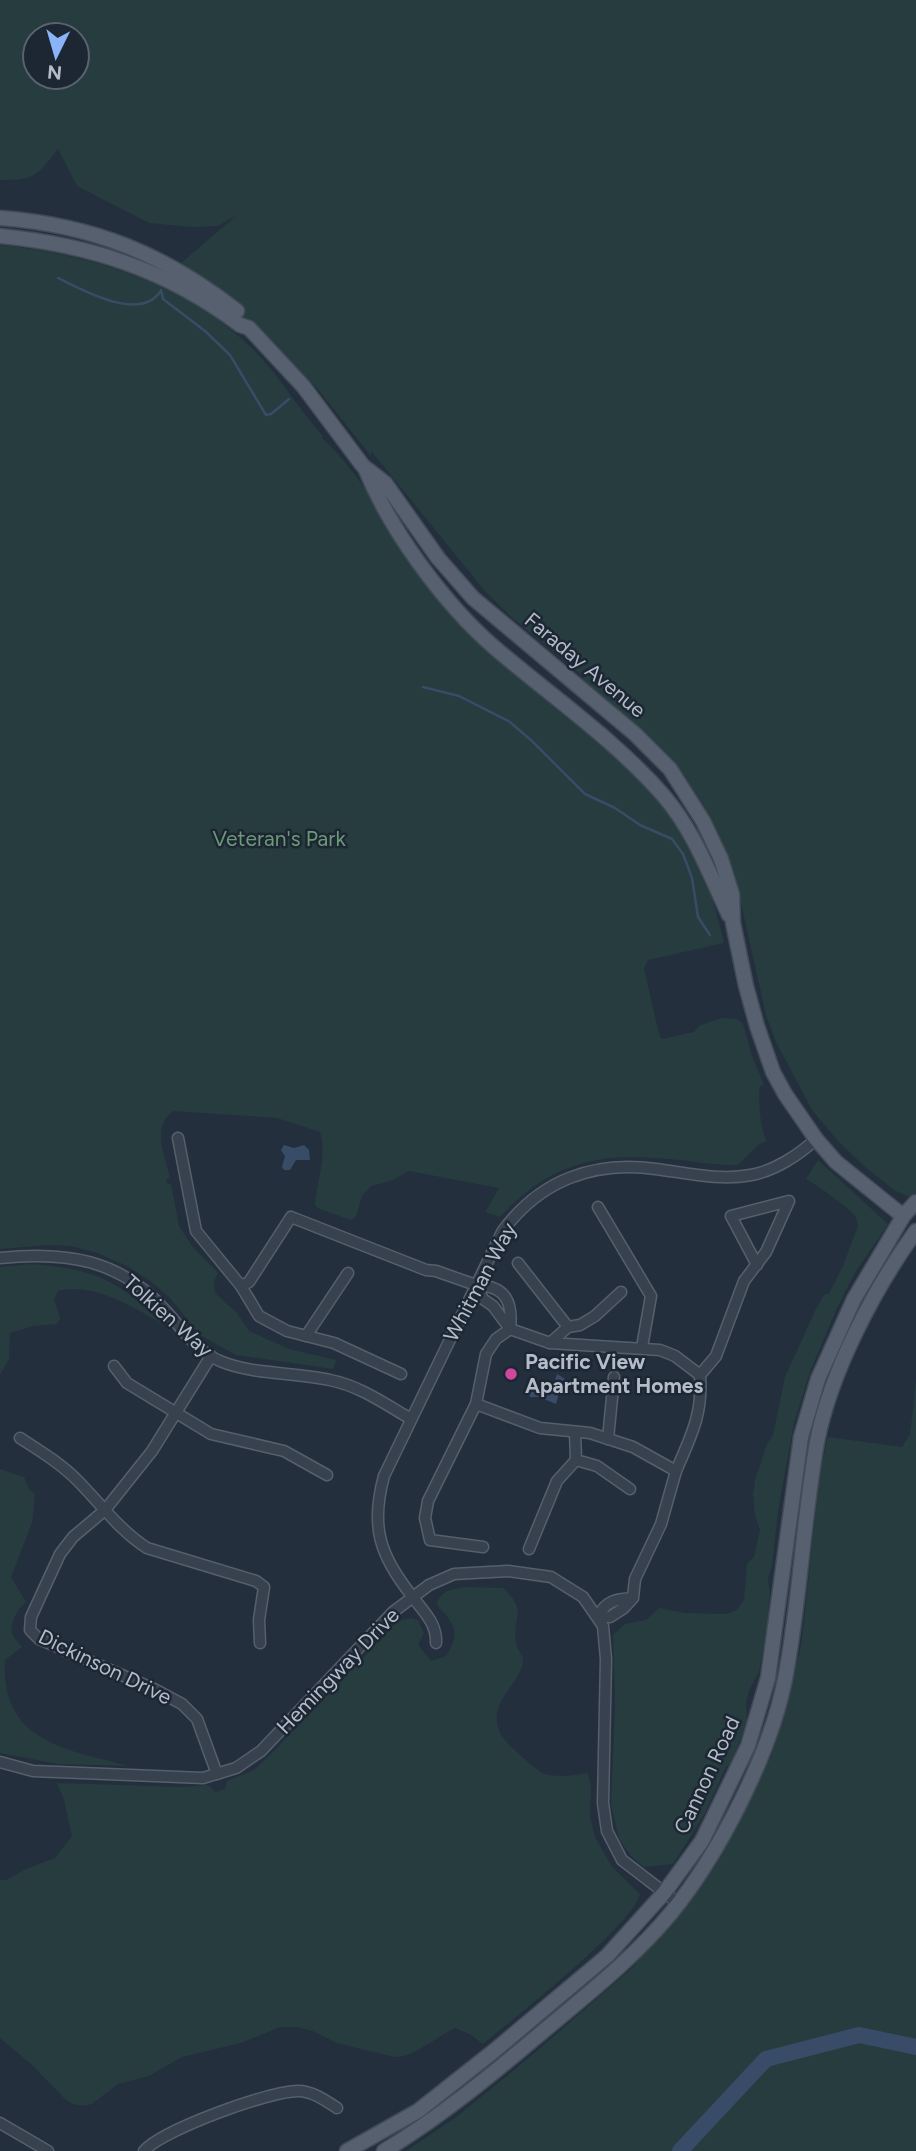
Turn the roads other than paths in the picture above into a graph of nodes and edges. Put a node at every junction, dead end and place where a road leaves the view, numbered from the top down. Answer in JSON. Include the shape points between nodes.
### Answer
{"nodes":[{"id":1,"x":0,"y":218,"type":"edge"},
{"id":2,"x":0,"y":236,"type":"edge"},
{"id":3,"x":249,"y":328,"type":"junction"},
{"id":4,"x":363,"y":466,"type":"junction"},
{"id":5,"x":733,"y":923,"type":"junction"},
{"id":6,"x":178,"y":1138,"type":"dead end"},
{"id":7,"x":816,"y":1139,"type":"junction"},
{"id":8,"x":916,"y":1202,"type":"edge"},
{"id":9,"x":598,"y":1207,"type":"dead end"},
{"id":10,"x":901,"y":1213,"type":"junction"},
{"id":11,"x":916,"y":1224,"type":"edge"},
{"id":12,"x":916,"y":1231,"type":"edge"},
{"id":13,"x":0,"y":1258,"type":"edge"},
{"id":14,"x":517,"y":1263,"type":"dead end"},
{"id":15,"x":757,"y":1265,"type":"junction"},
{"id":16,"x":348,"y":1273,"type":"dead end"},
{"id":17,"x":476,"y":1285,"type":"junction"},
{"id":18,"x":240,"y":1286,"type":"junction"},
{"id":19,"x":621,"y":1293,"type":"dead end"},
{"id":20,"x":568,"y":1327,"type":"junction"},
{"id":21,"x":510,"y":1329,"type":"junction"},
{"id":22,"x":306,"y":1336,"type":"junction"},
{"id":23,"x":550,"y":1343,"type":"junction"},
{"id":24,"x":642,"y":1347,"type":"junction"},
{"id":25,"x":211,"y":1356,"type":"junction"},
{"id":26,"x":114,"y":1366,"type":"dead end"},
{"id":27,"x":401,"y":1374,"type":"dead end"},
{"id":28,"x":700,"y":1375,"type":"junction"},
{"id":29,"x":614,"y":1377,"type":"dead end"},
{"id":30,"x":476,"y":1404,"type":"junction"},
{"id":31,"x":176,"y":1413,"type":"junction"},
{"id":32,"x":411,"y":1419,"type":"junction"},
{"id":33,"x":575,"y":1432,"type":"junction"},
{"id":34,"x":20,"y":1438,"type":"dead end"},
{"id":35,"x":608,"y":1439,"type":"junction"},
{"id":36,"x":576,"y":1461,"type":"junction"},
{"id":37,"x":676,"y":1471,"type":"junction"},
{"id":38,"x":327,"y":1475,"type":"dead end"},
{"id":39,"x":630,"y":1489,"type":"dead end"},
{"id":40,"x":105,"y":1510,"type":"junction"},
{"id":41,"x":483,"y":1547,"type":"dead end"},
{"id":42,"x":529,"y":1549,"type":"dead end"},
{"id":43,"x":413,"y":1598,"type":"junction"},
{"id":44,"x":598,"y":1617,"type":"junction"},
{"id":45,"x":260,"y":1643,"type":"dead end"},
{"id":46,"x":436,"y":1643,"type":"dead end"},
{"id":47,"x":0,"y":1762,"type":"edge"},
{"id":48,"x":217,"y":1774,"type":"junction"},
{"id":49,"x":664,"y":1893,"type":"junction"},
{"id":50,"x":678,"y":1903,"type":"junction"},
{"id":51,"x":337,"y":2108,"type":"dead end"},
{"id":52,"x":0,"y":2123,"type":"edge"},
{"id":53,"x":31,"y":2147,"type":"edge"},
{"id":54,"x":48,"y":2151,"type":"edge"},
{"id":55,"x":144,"y":2151,"type":"edge"},
{"id":56,"x":347,"y":2151,"type":"edge"},
{"id":57,"x":384,"y":2151,"type":"edge"}],
"edges":[{"from":1,"to":3,"type":"main road","name":"Faraday Avenue","via":[[63,225],[118,241],[212,293],[248,320]]},
{"from":2,"to":3,"type":"main road","name":"Faraday Avenue","via":[[89,250],[131,263],[194,293]]},
{"from":3,"to":4,"type":"main road","name":"Faraday Avenue","via":[[303,386]]},
{"from":4,"to":5,"type":"main road","name":"Faraday Avenue","via":[[403,539],[463,617],[665,796],[696,842]]},
{"from":4,"to":5,"type":"main road","name":"Faraday Avenue","via":[[385,483],[473,598],[670,769],[721,859],[732,894]]},
{"from":5,"to":7,"type":"main road","name":"Faraday Avenue","via":[[769,1060],[785,1094]]},
{"from":6,"to":18,"type":"street","via":[[196,1231]]},
{"from":7,"to":10,"type":"main road","name":"Faraday Avenue","via":[[836,1162]]},
{"from":7,"to":17,"type":"street","name":"Whitman Way","via":[[782,1163],[753,1175],[708,1176],[620,1166],[598,1168],[560,1182],[510,1221]]},
{"from":8,"to":10,"type":"main road","name":"Cannon Road"},
{"from":9,"to":24,"type":"street","via":[[651,1296]]},
{"from":10,"to":11,"type":"main road","name":"Faraday Avenue"},
{"from":10,"to":49,"type":"main road","name":"Cannon Road","via":[[854,1298],[818,1379],[805,1425],[768,1678],[748,1745],[702,1841]]},
{"from":12,"to":50,"type":"main road","name":"Cannon Road","via":[[868,1306],[834,1385],[818,1440],[784,1681],[763,1751],[716,1849]]},
{"from":13,"to":25,"type":"street","name":"Tolkien Way","via":[[53,1255],[122,1273]]},
{"from":14,"to":20,"type":"street"},
{"from":15,"to":15,"type":"street","via":[[766,1252],[789,1201],[731,1216]]},
{"from":15,"to":28,"type":"street","via":[[744,1280],[716,1356]]},
{"from":16,"to":22,"type":"street"},
{"from":17,"to":18,"type":"street","via":[[291,1217],[249,1282]]},
{"from":17,"to":21,"type":"street","via":[[489,1286],[506,1298],[512,1310]]},
{"from":17,"to":32,"type":"street","name":"Whitman Way"},
{"from":18,"to":22,"type":"street","via":[[259,1316]]},
{"from":19,"to":20,"type":"street","via":[[595,1316]]},
{"from":20,"to":23,"type":"street"},
{"from":21,"to":23,"type":"street"},
{"from":21,"to":30,"type":"street","via":[[486,1354]]},
{"from":22,"to":27,"type":"street","via":[[334,1343]]},
{"from":23,"to":24,"type":"street"},
{"from":24,"to":28,"type":"street","via":[[675,1356]]},
{"from":25,"to":31,"type":"street","name":"Dickinson Drive"},
{"from":25,"to":32,"type":"street","name":"Tolkien Way","via":[[234,1366],[331,1380],[360,1390]]},
{"from":26,"to":31,"type":"street","via":[[127,1382]]},
{"from":28,"to":37,"type":"street","via":[[696,1427]]},
{"from":29,"to":35,"type":"street"},
{"from":30,"to":33,"type":"street","via":[[540,1428]]},
{"from":30,"to":41,"type":"street","via":[[428,1501],[425,1518],[429,1540]]},
{"from":31,"to":38,"type":"street","via":[[211,1434],[284,1451]]},
{"from":31,"to":40,"type":"street","name":"Dickinson Drive"},
{"from":32,"to":43,"type":"street","name":"Whitman Way","via":[[384,1476],[376,1520],[382,1547]]},
{"from":33,"to":35,"type":"street"},
{"from":33,"to":36,"type":"street"},
{"from":34,"to":40,"type":"street","via":[[62,1467]]},
{"from":35,"to":37,"type":"street"},
{"from":36,"to":39,"type":"street","via":[[597,1466]]},
{"from":36,"to":42,"type":"street","via":[[557,1481]]},
{"from":37,"to":44,"type":"street","via":[[661,1524],[635,1579],[634,1598],[615,1599],[602,1607]]},
{"from":40,"to":45,"type":"street","via":[[147,1548],[264,1587]]},
{"from":40,"to":48,"type":"street","name":"Dickinson Drive","via":[[60,1555],[31,1617],[30,1630],[39,1639],[183,1704],[197,1719]]},
{"from":43,"to":44,"type":"street","name":"Hemingway Drive","via":[[454,1574],[508,1571],[551,1577],[583,1597]]},
{"from":43,"to":46,"type":"street","name":"Whitman Way","via":[[429,1617]]},
{"from":43,"to":48,"type":"street","name":"Hemingway Drive","via":[[393,1612],[261,1751]]},
{"from":44,"to":49,"type":"street","via":[[606,1659],[605,1824],[622,1860]]},
{"from":47,"to":48,"type":"street","name":"Hemingway Drive","via":[[33,1771],[173,1778]]},
{"from":49,"to":50,"type":"street"},
{"from":49,"to":56,"type":"main road","name":"Cannon Road","via":[[607,1956],[494,2052],[418,2110]]},
{"from":50,"to":57,"type":"main road","name":"Cannon Road","via":[[619,1967],[523,2048],[428,2124]]},
{"from":51,"to":55,"type":"street","via":[[301,2091],[277,2092],[174,2131]]},
{"from":52,"to":53,"type":"street"},
{"from":53,"to":54,"type":"street"}]}
